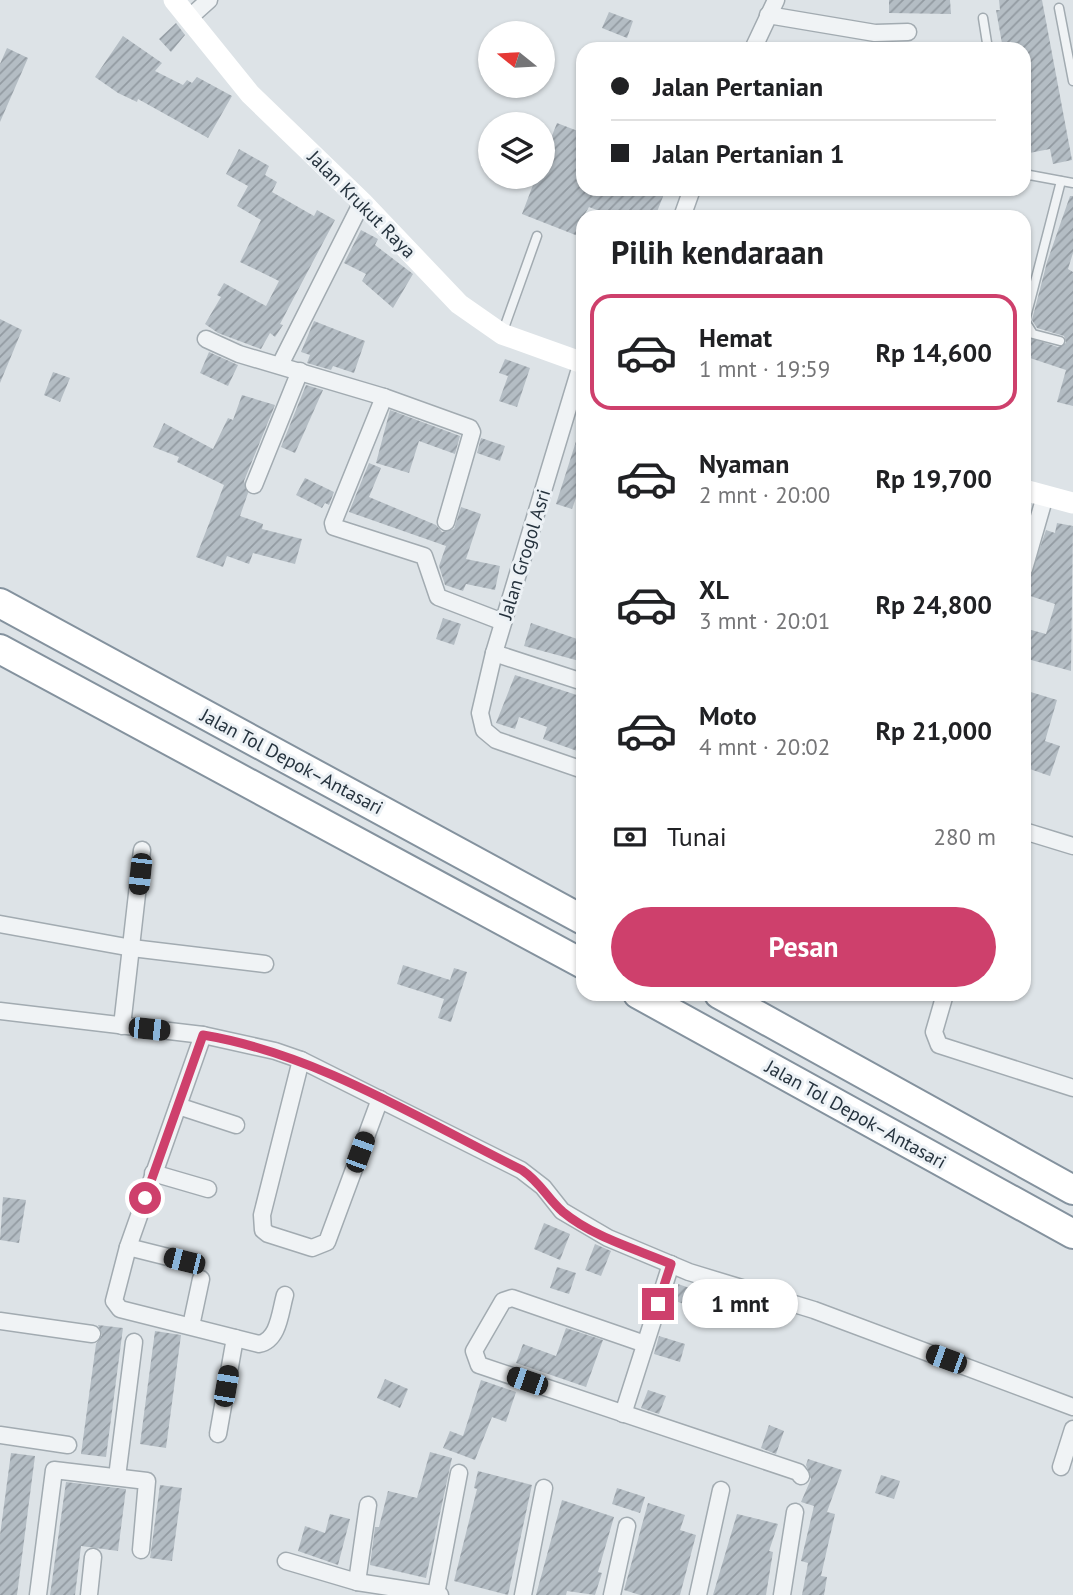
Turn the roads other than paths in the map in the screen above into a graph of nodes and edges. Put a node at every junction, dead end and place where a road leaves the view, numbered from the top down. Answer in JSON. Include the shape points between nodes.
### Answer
{"nodes":[{"id":1,"x":174,"y":0,"type":"edge"},
{"id":2,"x":209,"y":0,"type":"edge"},
{"id":3,"x":776,"y":0,"type":"edge"},
{"id":4,"x":1059,"y":8,"type":"dead end"},
{"id":5,"x":768,"y":15,"type":"junction"},
{"id":6,"x":189,"y":18,"type":"junction"},
{"id":7,"x":984,"y":18,"type":"dead end"},
{"id":8,"x":908,"y":32,"type":"dead end"},
{"id":9,"x":756,"y":42,"type":"edge"},
{"id":10,"x":987,"y":42,"type":"edge"},
{"id":11,"x":1073,"y":81,"type":"edge"},
{"id":12,"x":1031,"y":175,"type":"edge"},
{"id":13,"x":1061,"y":181,"type":"junction"},
{"id":14,"x":1073,"y":183,"type":"edge"},
{"id":15,"x":362,"y":202,"type":"junction"},
{"id":16,"x":537,"y":236,"type":"dead end"},
{"id":17,"x":1031,"y":298,"type":"edge"},
{"id":18,"x":505,"y":324,"type":"junction"},
{"id":19,"x":1031,"y":331,"type":"edge"},
{"id":20,"x":205,"y":339,"type":"dead end"},
{"id":21,"x":1060,"y":341,"type":"dead end"},
{"id":22,"x":576,"y":360,"type":"edge"},
{"id":23,"x":280,"y":365,"type":"junction"},
{"id":24,"x":300,"y":371,"type":"junction"},
{"id":25,"x":576,"y":383,"type":"edge"},
{"id":26,"x":384,"y":397,"type":"junction"},
{"id":27,"x":254,"y":485,"type":"dead end"},
{"id":28,"x":1031,"y":492,"type":"edge"},
{"id":29,"x":1045,"y":496,"type":"junction"},
{"id":30,"x":1073,"y":503,"type":"edge"},
{"id":31,"x":446,"y":522,"type":"dead end"},
{"id":32,"x":1031,"y":545,"type":"edge"},
{"id":33,"x":0,"y":603,"type":"edge"},
{"id":34,"x":503,"y":622,"type":"junction"},
{"id":35,"x":0,"y":649,"type":"edge"},
{"id":36,"x":494,"y":653,"type":"junction"},
{"id":37,"x":576,"y":680,"type":"edge"},
{"id":38,"x":576,"y":768,"type":"edge"},
{"id":39,"x":1031,"y":833,"type":"edge"},
{"id":40,"x":1073,"y":846,"type":"edge"},
{"id":41,"x":142,"y":850,"type":"dead end"},
{"id":42,"x":576,"y":916,"type":"edge"},
{"id":43,"x":0,"y":924,"type":"edge"},
{"id":44,"x":132,"y":947,"type":"junction"},
{"id":45,"x":576,"y":960,"type":"edge"},
{"id":46,"x":265,"y":964,"type":"dead end"},
{"id":47,"x":651,"y":1001,"type":"edge"},
{"id":48,"x":732,"y":1001,"type":"edge"},
{"id":49,"x":943,"y":1001,"type":"edge"},
{"id":50,"x":0,"y":1011,"type":"edge"},
{"id":51,"x":121,"y":1026,"type":"junction"},
{"id":52,"x":203,"y":1035,"type":"junction"},
{"id":53,"x":301,"y":1060,"type":"junction"},
{"id":54,"x":1073,"y":1088,"type":"edge"},
{"id":55,"x":380,"y":1099,"type":"junction"},
{"id":56,"x":178,"y":1106,"type":"junction"},
{"id":57,"x":236,"y":1125,"type":"dead end"},
{"id":58,"x":153,"y":1173,"type":"junction"},
{"id":59,"x":208,"y":1189,"type":"dead end"},
{"id":60,"x":1073,"y":1190,"type":"edge"},
{"id":61,"x":1073,"y":1234,"type":"edge"},
{"id":62,"x":128,"y":1247,"type":"junction"},
{"id":63,"x":184,"y":1261,"type":"dead end"},
{"id":64,"x":671,"y":1264,"type":"junction"},
{"id":65,"x":201,"y":1279,"type":"dead end"},
{"id":66,"x":285,"y":1295,"type":"dead end"},
{"id":67,"x":0,"y":1321,"type":"edge"},
{"id":68,"x":191,"y":1326,"type":"junction"},
{"id":69,"x":92,"y":1334,"type":"dead end"},
{"id":70,"x":235,"y":1338,"type":"junction"},
{"id":71,"x":134,"y":1342,"type":"dead end"},
{"id":72,"x":645,"y":1345,"type":"junction"},
{"id":73,"x":1073,"y":1406,"type":"edge"},
{"id":74,"x":623,"y":1413,"type":"junction"},
{"id":75,"x":1073,"y":1429,"type":"edge"},
{"id":76,"x":218,"y":1434,"type":"dead end"},
{"id":77,"x":0,"y":1435,"type":"edge"},
{"id":78,"x":68,"y":1445,"type":"dead end"},
{"id":79,"x":1061,"y":1467,"type":"dead end"},
{"id":80,"x":459,"y":1474,"type":"dead end"},
{"id":81,"x":802,"y":1476,"type":"dead end"},
{"id":82,"x":117,"y":1478,"type":"junction"},
{"id":83,"x":544,"y":1488,"type":"dead end"},
{"id":84,"x":721,"y":1490,"type":"dead end"},
{"id":85,"x":368,"y":1505,"type":"dead end"},
{"id":86,"x":796,"y":1512,"type":"dead end"},
{"id":87,"x":626,"y":1526,"type":"dead end"},
{"id":88,"x":141,"y":1550,"type":"dead end"},
{"id":89,"x":93,"y":1557,"type":"dead end"},
{"id":90,"x":286,"y":1561,"type":"dead end"},
{"id":91,"x":357,"y":1582,"type":"junction"},
{"id":92,"x":38,"y":1595,"type":"edge"},
{"id":93,"x":89,"y":1595,"type":"edge"},
{"id":94,"x":438,"y":1595,"type":"edge"},
{"id":95,"x":523,"y":1595,"type":"edge"},
{"id":96,"x":612,"y":1595,"type":"edge"},
{"id":97,"x":698,"y":1595,"type":"edge"},
{"id":98,"x":782,"y":1595,"type":"edge"}],
"edges":[{"from":1,"to":6,"type":"street","name":"Jalan Krukut Raya"},
{"from":2,"to":6,"type":"street"},
{"from":3,"to":5,"type":"street"},
{"from":4,"to":11,"type":"lane"},
{"from":5,"to":8,"type":"street","via":[[875,33]]},
{"from":5,"to":9,"type":"street"},
{"from":6,"to":15,"type":"street","name":"Jalan Krukut Raya","via":[[250,94]]},
{"from":7,"to":10,"type":"lane"},
{"from":12,"to":13,"type":"lane"},
{"from":13,"to":14,"type":"lane"},
{"from":13,"to":17,"type":"lane"},
{"from":15,"to":18,"type":"street","name":"Jalan Krukut Raya","via":[[459,304]]},
{"from":15,"to":23,"type":"street"},
{"from":16,"to":18,"type":"lane"},
{"from":18,"to":22,"type":"street","name":"Jalan Krukut Raya"},
{"from":19,"to":21,"type":"lane"},
{"from":20,"to":23,"type":"street"},
{"from":23,"to":24,"type":"street"},
{"from":24,"to":26,"type":"street"},
{"from":24,"to":27,"type":"street"},
{"from":25,"to":34,"type":"street","name":"Jalan Grogol Asri"},
{"from":26,"to":31,"type":"street","via":[[465,425],[472,432]]},
{"from":26,"to":34,"type":"street","via":[[333,526],[424,556],[438,597]]},
{"from":28,"to":29,"type":"street"},
{"from":29,"to":30,"type":"street"},
{"from":29,"to":32,"type":"street"},
{"from":33,"to":42,"type":"highway","name":"Jalan Tol Depok–Antasari"},
{"from":34,"to":36,"type":"street","name":"Jalan Grogol Asri"},
{"from":35,"to":45,"type":"highway","name":"Jalan Tol Depok–Antasari"},
{"from":36,"to":37,"type":"street"},
{"from":36,"to":38,"type":"street","name":"Jalan Grogol Asri","via":[[480,722],[489,736]]},
{"from":39,"to":40,"type":"street"},
{"from":41,"to":44,"type":"street"},
{"from":43,"to":44,"type":"street"},
{"from":44,"to":46,"type":"street"},
{"from":44,"to":51,"type":"street"},
{"from":47,"to":61,"type":"highway","name":"Jalan Tol Depok–Antasari"},
{"from":48,"to":60,"type":"highway","name":"Jalan Tol Depok–Antasari"},
{"from":49,"to":54,"type":"street","via":[[934,1032],[939,1045]]},
{"from":50,"to":51,"type":"street"},
{"from":51,"to":52,"type":"street"},
{"from":52,"to":53,"type":"street","via":[[247,1042]]},
{"from":52,"to":56,"type":"street"},
{"from":53,"to":55,"type":"street"},
{"from":53,"to":55,"type":"street","via":[[262,1215],[263,1230],[268,1234],[312,1248],[327,1242]]},
{"from":55,"to":64,"type":"street","via":[[522,1170],[572,1218]]},
{"from":56,"to":57,"type":"street"},
{"from":56,"to":58,"type":"street"},
{"from":58,"to":59,"type":"street"},
{"from":58,"to":62,"type":"street"},
{"from":62,"to":63,"type":"street"},
{"from":62,"to":68,"type":"street","via":[[114,1297],[117,1306]]},
{"from":64,"to":72,"type":"street"},
{"from":64,"to":73,"type":"street","via":[[814,1310]]},
{"from":65,"to":68,"type":"street"},
{"from":66,"to":70,"type":"street","via":[[275,1332],[267,1343]]},
{"from":67,"to":69,"type":"street"},
{"from":68,"to":70,"type":"street"},
{"from":70,"to":76,"type":"street"},
{"from":71,"to":82,"type":"street"},
{"from":72,"to":74,"type":"street"},
{"from":72,"to":74,"type":"street","via":[[512,1298],[503,1301],[476,1344],[475,1359],[480,1364]]},
{"from":74,"to":81,"type":"street"},
{"from":75,"to":79,"type":"street"},
{"from":77,"to":78,"type":"street"},
{"from":80,"to":94,"type":"street"},
{"from":82,"to":88,"type":"street","via":[[147,1481]]},
{"from":82,"to":92,"type":"street","via":[[54,1470]]},
{"from":83,"to":95,"type":"street"},
{"from":84,"to":97,"type":"street"},
{"from":85,"to":91,"type":"street"},
{"from":86,"to":98,"type":"street"},
{"from":87,"to":96,"type":"street"},
{"from":89,"to":93,"type":"street"},
{"from":90,"to":91,"type":"street"},
{"from":91,"to":94,"type":"street"}]}
